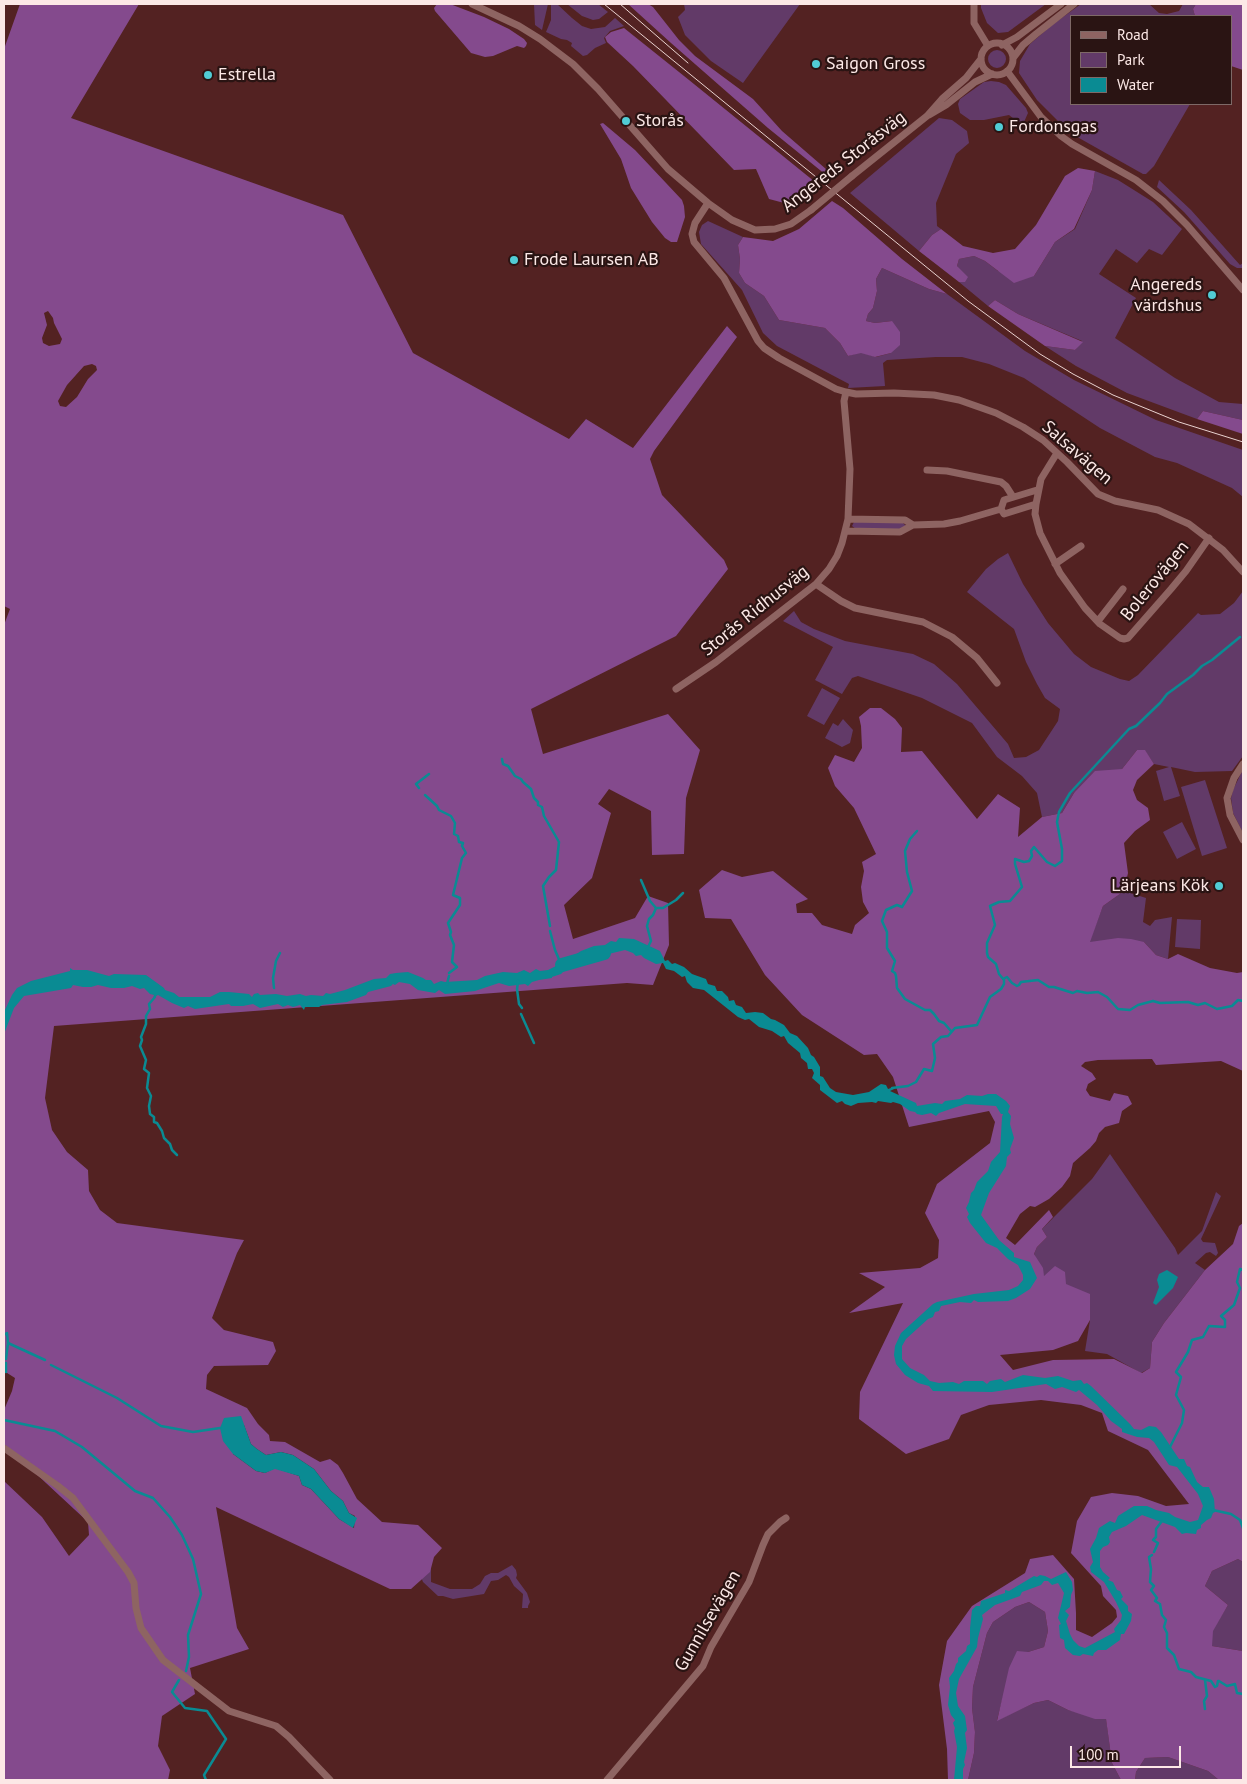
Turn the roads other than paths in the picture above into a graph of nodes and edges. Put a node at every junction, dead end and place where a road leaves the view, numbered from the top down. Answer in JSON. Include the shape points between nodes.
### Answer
{"nodes":[{"id":1,"x":472,"y":4,"type":"edge"},
{"id":2,"x":974,"y":4,"type":"edge"},
{"id":3,"x":1062,"y":4,"type":"edge"},
{"id":4,"x":1074,"y":4,"type":"edge"},
{"id":5,"x":1002,"y":45,"type":"junction"},
{"id":6,"x":988,"y":46,"type":"junction"},
{"id":7,"x":1012,"y":58,"type":"junction"},
{"id":8,"x":981,"y":59,"type":"junction"},
{"id":9,"x":1007,"y":72,"type":"junction"},
{"id":10,"x":992,"y":74,"type":"junction"},
{"id":11,"x":927,"y":116,"type":"junction"},
{"id":12,"x":708,"y":203,"type":"junction"},
{"id":13,"x":1243,"y":290,"type":"edge"},
{"id":14,"x":846,"y":392,"type":"junction"},
{"id":15,"x":1057,"y":453,"type":"junction"},
{"id":16,"x":927,"y":470,"type":"dead end"},
{"id":17,"x":1037,"y":490,"type":"junction"},
{"id":18,"x":1012,"y":497,"type":"junction"},
{"id":19,"x":1036,"y":504,"type":"junction"},
{"id":20,"x":1001,"y":509,"type":"junction"},
{"id":21,"x":848,"y":519,"type":"junction"},
{"id":22,"x":913,"y":525,"type":"junction"},
{"id":23,"x":846,"y":531,"type":"junction"},
{"id":24,"x":1209,"y":538,"type":"junction"},
{"id":25,"x":1081,"y":546,"type":"dead end"},
{"id":26,"x":1055,"y":564,"type":"junction"},
{"id":27,"x":1243,"y":572,"type":"edge"},
{"id":28,"x":816,"y":584,"type":"junction"},
{"id":29,"x":1123,"y":590,"type":"dead end"},
{"id":30,"x":1098,"y":621,"type":"junction"},
{"id":31,"x":997,"y":683,"type":"dead end"},
{"id":32,"x":676,"y":689,"type":"dead end"},
{"id":33,"x":1243,"y":764,"type":"edge"},
{"id":34,"x":1243,"y":840,"type":"edge"},
{"id":35,"x":4,"y":1448,"type":"edge"},
{"id":36,"x":786,"y":1518,"type":"dead end"},
{"id":37,"x":330,"y":1780,"type":"edge"},
{"id":38,"x":607,"y":1780,"type":"edge"}],
"edges":[{"from":1,"to":12,"type":"street","name":"Angereds Storåsväg","via":[[540,39],[573,64],[668,169]]},
{"from":2,"to":6,"type":"street","via":[[974,23]]},
{"from":3,"to":5,"type":"street"},
{"from":4,"to":7,"type":"street","via":[[1029,39]]},
{"from":5,"to":6,"type":"street"},
{"from":5,"to":7,"type":"street"},
{"from":6,"to":8,"type":"street"},
{"from":7,"to":9,"type":"street"},
{"from":8,"to":10,"type":"street","via":[[984,68]]},
{"from":8,"to":11,"type":"street","name":"Angereds Storåsväg"},
{"from":9,"to":10,"type":"street"},
{"from":9,"to":13,"type":"street","via":[[1041,117],[1061,136],[1136,180],[1163,201]]},
{"from":10,"to":11,"type":"street","name":"Angereds Storåsväg","via":[[975,82]]},
{"from":11,"to":12,"type":"street","name":"Angereds Storåsväg","bridge":true,"via":[[811,210],[782,228],[754,230],[732,220]]},
{"from":12,"to":14,"type":"street","via":[[695,223],[694,242],[724,278],[758,341],[779,358]]},
{"from":14,"to":15,"type":"street","name":"Salsavägen","via":[[922,393],[959,400],[1009,419]]},
{"from":14,"to":21,"type":"street","name":"Storås Ridhusväg","via":[[850,469]]},
{"from":15,"to":17,"type":"street"},
{"from":15,"to":24,"type":"street","name":"Salsavägen","via":[[1098,494],[1158,510],[1189,524]]},
{"from":16,"to":18,"type":"street","via":[[1001,482]]},
{"from":17,"to":18,"type":"street"},
{"from":17,"to":19,"type":"street","name":"Bolerovägen"},
{"from":18,"to":20,"type":"street","via":[[1004,500]]},
{"from":19,"to":20,"type":"street","via":[[1004,514]]},
{"from":19,"to":26,"type":"street","name":"Bolerovägen","via":[[1040,533]]},
{"from":20,"to":22,"type":"street","via":[[944,524]]},
{"from":21,"to":22,"type":"street","via":[[905,520]]},
{"from":21,"to":23,"type":"street","name":"Storås Ridhusväg"},
{"from":22,"to":23,"type":"street","via":[[900,532]]},
{"from":23,"to":28,"type":"street","name":"Storås Ridhusväg","via":[[837,556]]},
{"from":24,"to":27,"type":"street","name":"Salsavägen"},
{"from":24,"to":30,"type":"street","name":"Bolerovägen","via":[[1186,571],[1128,638],[1120,638]]},
{"from":25,"to":26,"type":"street"},
{"from":26,"to":30,"type":"street","name":"Bolerovägen","via":[[1069,587]]},
{"from":28,"to":31,"type":"street","via":[[856,608],[923,622],[952,637],[977,658]]},
{"from":28,"to":32,"type":"street","name":"Storås Ridhusväg"},
{"from":29,"to":30,"type":"street","name":"Bolerovägen"},
{"from":33,"to":34,"type":"street","via":[[1227,798],[1230,814]]},
{"from":35,"to":37,"type":"street","via":[[73,1498],[128,1572],[134,1583],[141,1628],[163,1660],[229,1711],[276,1726]]},
{"from":36,"to":38,"type":"street","name":"Gunnilsevägen","via":[[768,1534],[749,1582],[703,1666]]}]}
